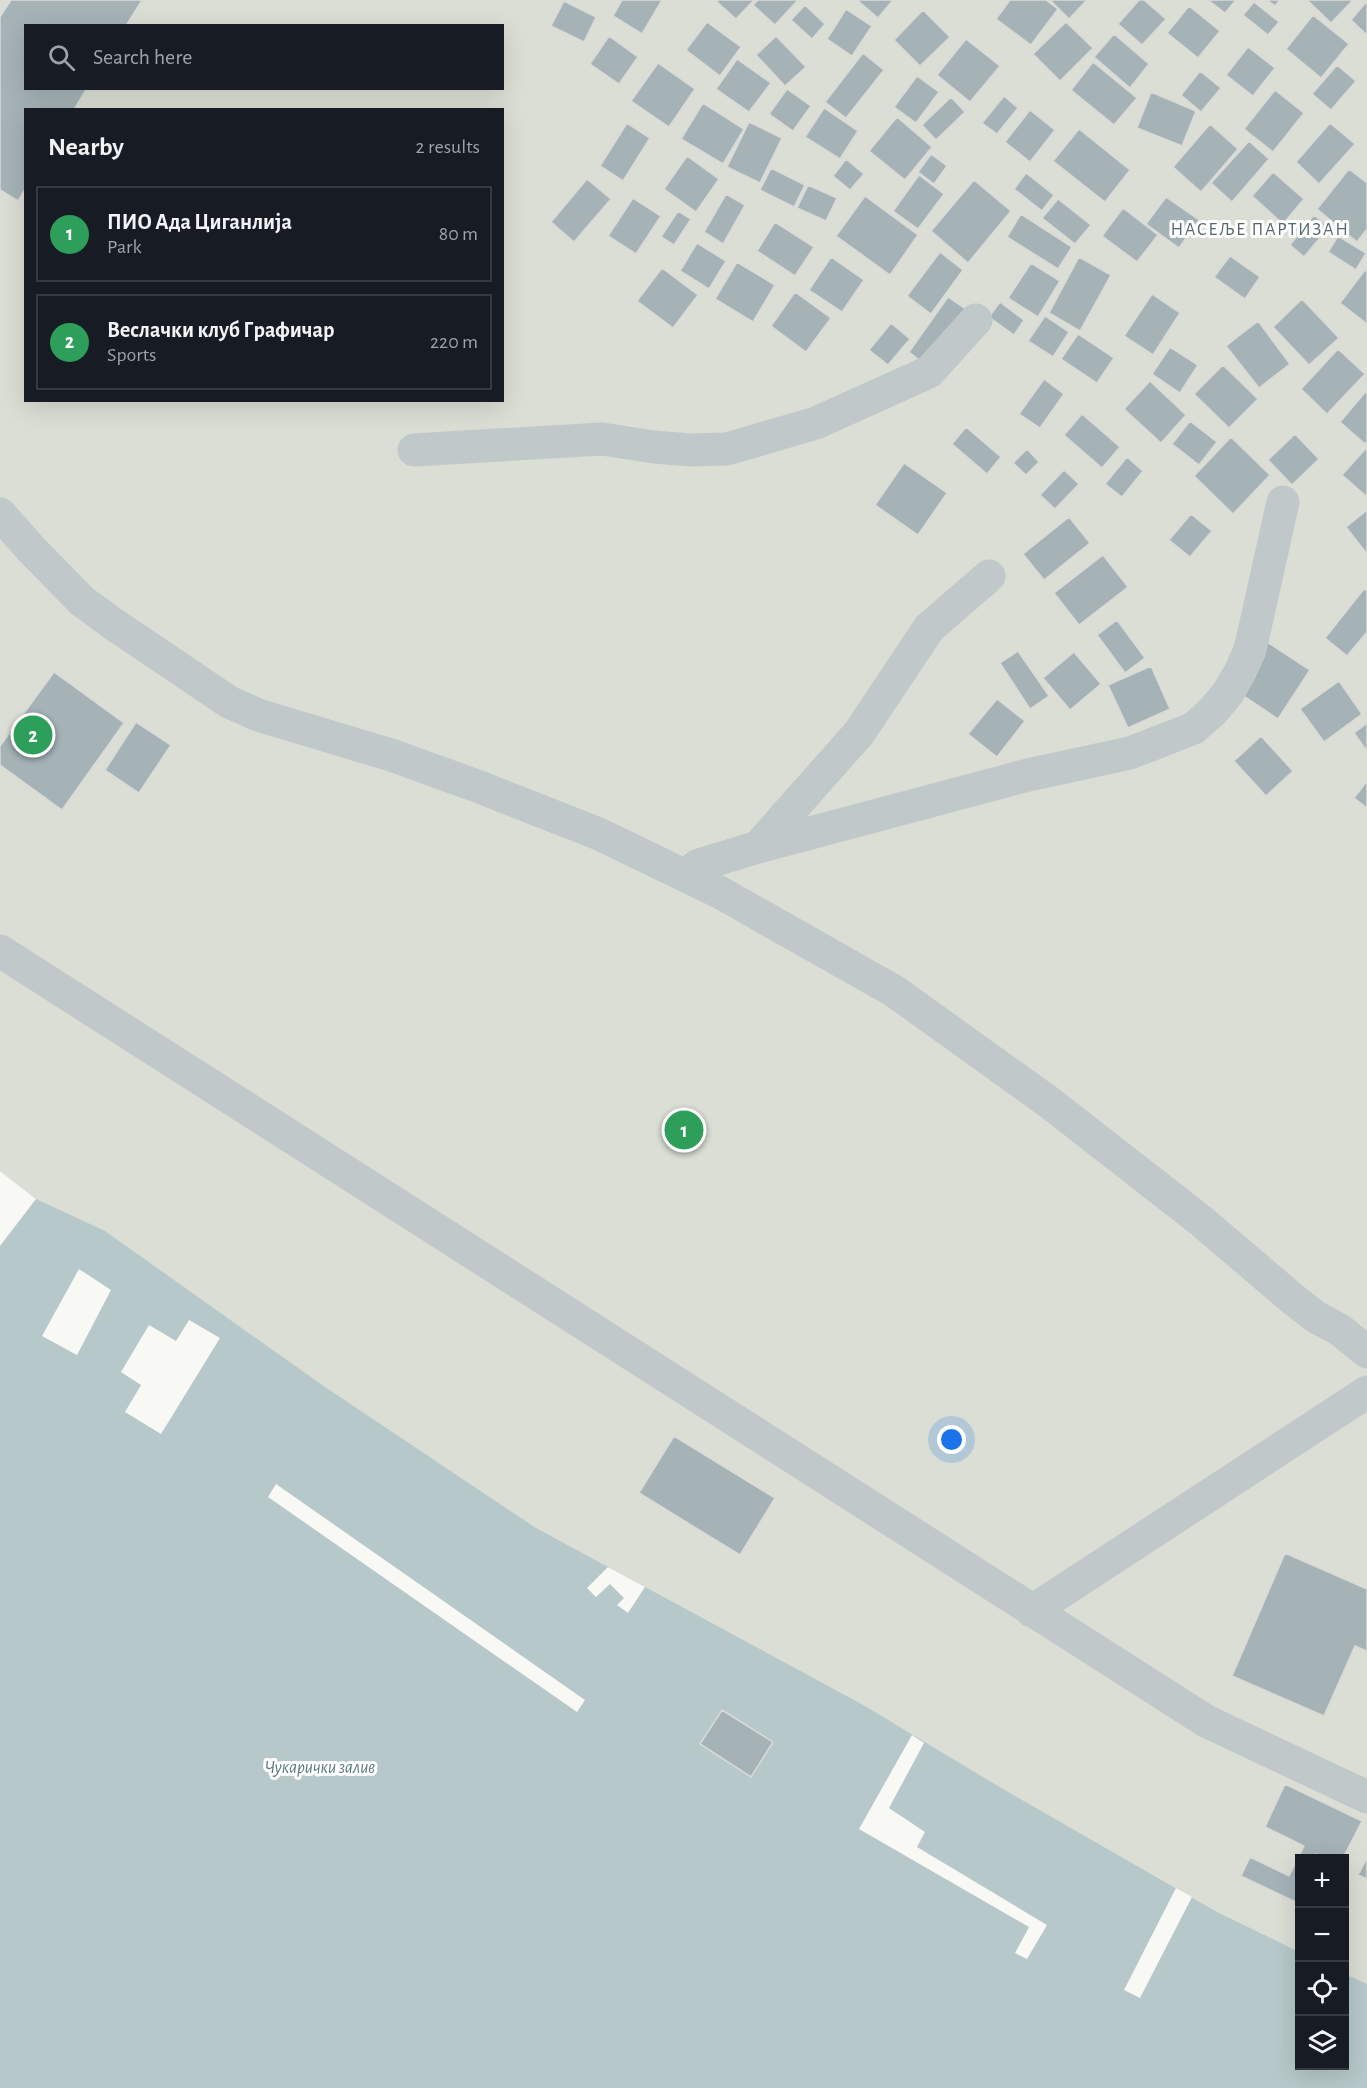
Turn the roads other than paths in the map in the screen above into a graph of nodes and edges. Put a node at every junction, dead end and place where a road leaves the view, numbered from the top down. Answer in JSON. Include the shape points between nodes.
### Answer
{"nodes":[{"id":1,"x":976,"y":320,"type":"dead end"},
{"id":2,"x":414,"y":450,"type":"dead end"},
{"id":3,"x":1283,"y":502,"type":"dead end"},
{"id":4,"x":0,"y":514,"type":"edge"},
{"id":5,"x":989,"y":576,"type":"dead end"},
{"id":6,"x":758,"y":847,"type":"junction"},
{"id":7,"x":685,"y":875,"type":"junction"},
{"id":8,"x":0,"y":951,"type":"edge"},
{"id":9,"x":1367,"y":1352,"type":"edge"},
{"id":10,"x":1367,"y":1392,"type":"edge"},
{"id":11,"x":1032,"y":1611,"type":"junction"},
{"id":12,"x":1367,"y":1797,"type":"edge"}],
"edges":[{"from":1,"to":2,"type":"street","via":[[928,372],[816,423],[727,449],[690,450],[602,439]]},
{"from":3,"to":6,"type":"street","via":[[1250,650],[1227,693],[1194,728],[1130,753],[1028,775]]},
{"from":4,"to":7,"type":"street","via":[[82,600],[229,702],[258,715],[477,786],[599,834]]},
{"from":5,"to":6,"type":"street","via":[[929,627],[860,733]]},
{"from":6,"to":7,"type":"street","via":[[699,865]]},
{"from":7,"to":9,"type":"street","via":[[894,991],[1050,1103],[1200,1220],[1294,1300]]},
{"from":8,"to":11,"type":"street"},
{"from":10,"to":11,"type":"street"},
{"from":11,"to":12,"type":"street","via":[[1206,1721]]}]}
